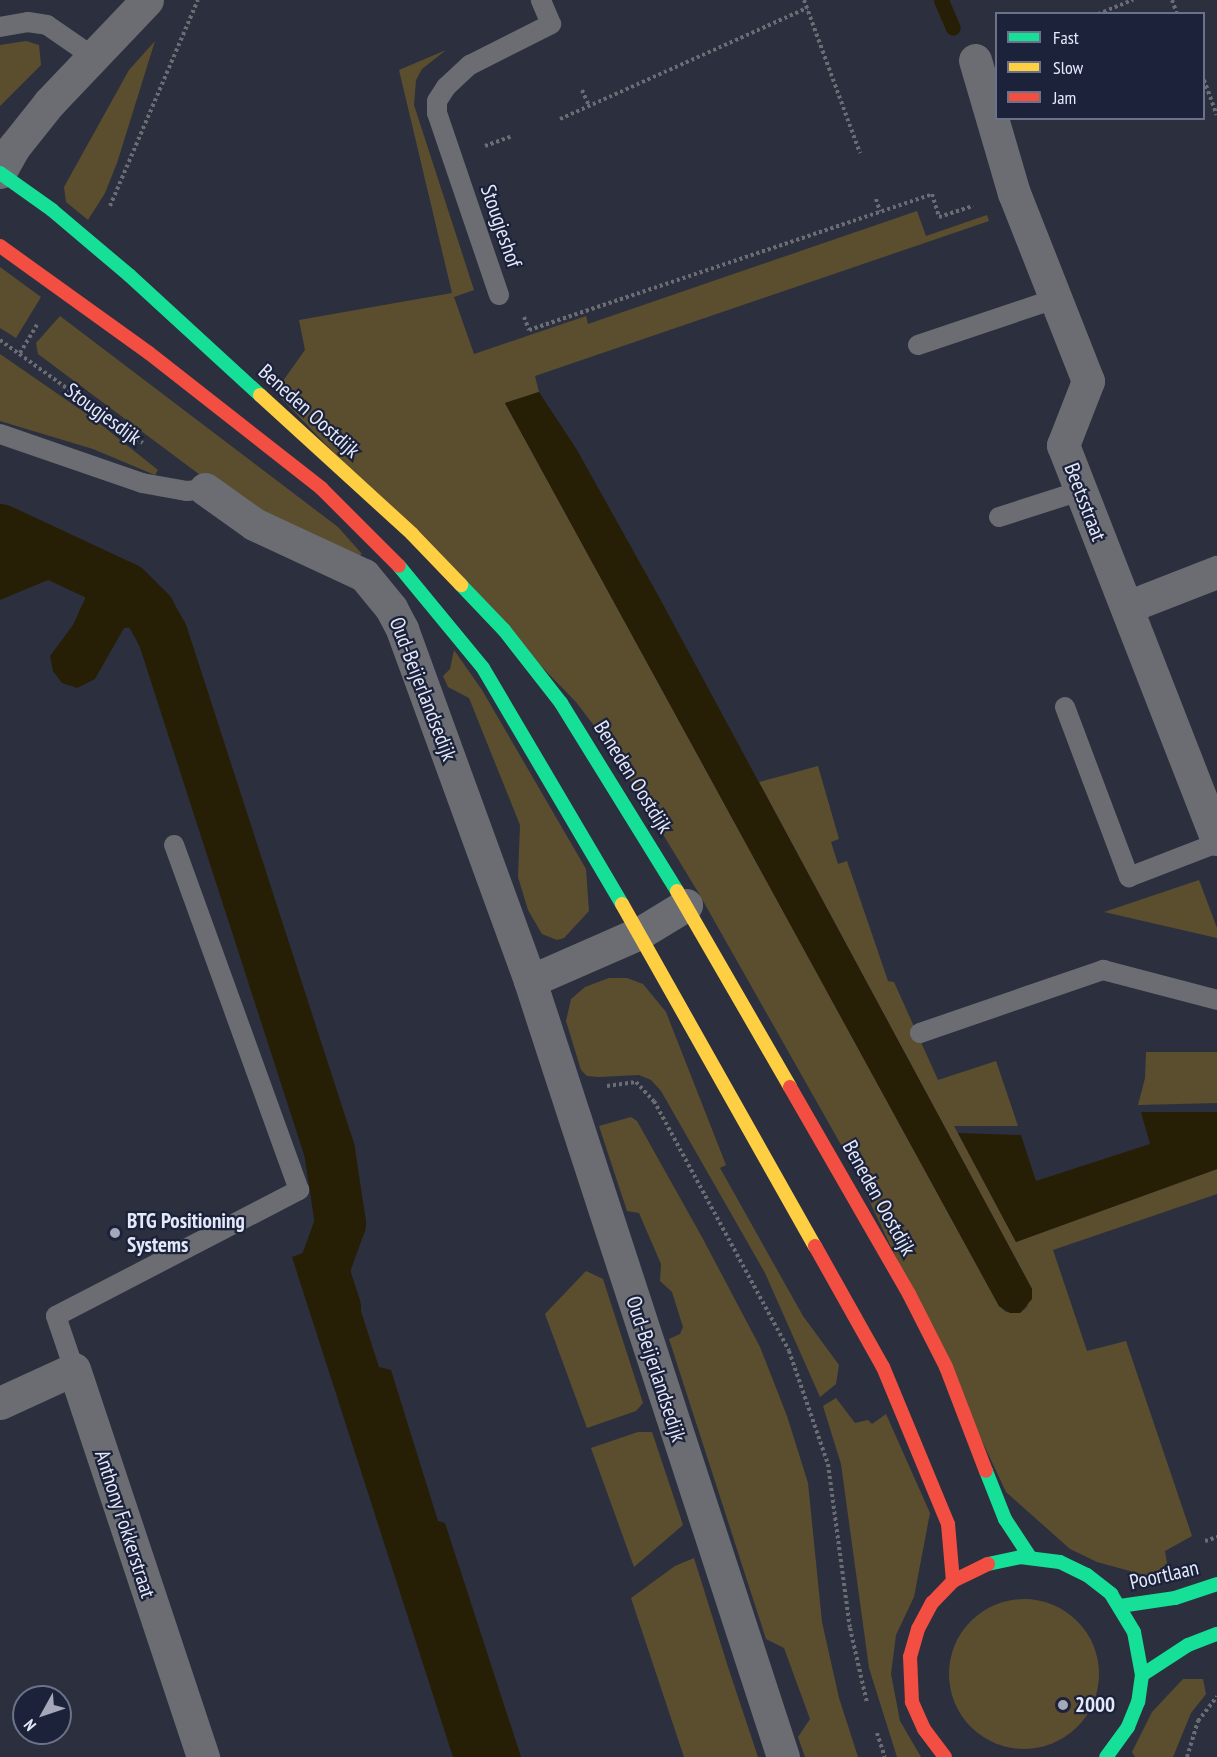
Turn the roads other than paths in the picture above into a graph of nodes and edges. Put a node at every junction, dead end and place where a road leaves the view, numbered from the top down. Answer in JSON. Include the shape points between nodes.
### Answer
{"nodes":[{"id":1,"x":147,"y":0,"type":"edge"},
{"id":2,"x":541,"y":0,"type":"edge"},
{"id":3,"x":0,"y":27,"type":"edge"},
{"id":4,"x":92,"y":56,"type":"junction"},
{"id":5,"x":975,"y":60,"type":"dead end"},
{"id":6,"x":0,"y":173,"type":"edge"},
{"id":7,"x":0,"y":246,"type":"edge"},
{"id":8,"x":499,"y":295,"type":"road end"},
{"id":9,"x":1055,"y":299,"type":"junction"},
{"id":10,"x":918,"y":345,"type":"dead end"},
{"id":11,"x":0,"y":434,"type":"edge"},
{"id":12,"x":205,"y":489,"type":"joint"},
{"id":13,"x":1080,"y":491,"type":"junction"},
{"id":14,"x":999,"y":517,"type":"dead end"},
{"id":15,"x":1217,"y":572,"type":"edge"},
{"id":16,"x":1127,"y":607,"type":"junction"},
{"id":17,"x":1065,"y":707,"type":"dead end"},
{"id":18,"x":1217,"y":841,"type":"edge"},
{"id":19,"x":174,"y":844,"type":"dead end"},
{"id":20,"x":686,"y":905,"type":"junction"},
{"id":21,"x":640,"y":933,"type":"junction"},
{"id":22,"x":530,"y":981,"type":"junction"},
{"id":23,"x":1217,"y":1000,"type":"edge"},
{"id":24,"x":920,"y":1033,"type":"dead end"},
{"id":25,"x":74,"y":1369,"type":"junction"},
{"id":26,"x":0,"y":1403,"type":"edge"},
{"id":27,"x":1030,"y":1557,"type":"junction"},
{"id":28,"x":953,"y":1581,"type":"junction"},
{"id":29,"x":1217,"y":1584,"type":"edge"},
{"id":30,"x":1120,"y":1606,"type":"junction"},
{"id":31,"x":1217,"y":1634,"type":"edge"},
{"id":32,"x":1142,"y":1676,"type":"junction"},
{"id":33,"x":203,"y":1757,"type":"edge"},
{"id":34,"x":783,"y":1757,"type":"edge"},
{"id":35,"x":945,"y":1757,"type":"edge"},
{"id":36,"x":1106,"y":1757,"type":"edge"}],
"edges":[{"from":1,"to":4,"type":"street"},
{"from":2,"to":8,"type":"lane","name":"Stougjeshof","via":[[551,24],[470,65],[437,101],[437,113]]},
{"from":3,"to":4,"type":"lane","via":[[28,22],[47,25]]},
{"from":4,"to":6,"type":"street","via":[[30,127]]},
{"from":5,"to":9,"type":"street","name":"Beetsstraat","via":[[1014,193]]},
{"from":6,"to":20,"type":"main road","name":"Beneden Oostdijk","via":[[52,210],[129,275],[384,507],[481,605],[582,733]]},
{"from":7,"to":21,"type":"main road","via":[[259,437],[383,546],[483,668]]},
{"from":9,"to":10,"type":"lane"},
{"from":9,"to":13,"type":"street","name":"Beetsstraat","via":[[1088,381],[1063,445]]},
{"from":11,"to":12,"type":"lane","via":[[142,483],[187,491]]},
{"from":12,"to":22,"type":"street","name":"Oud-Beijerlandsedijk","via":[[254,524],[347,564],[364,575],[391,608],[421,675]]},
{"from":13,"to":14,"type":"lane"},
{"from":13,"to":16,"type":"street","name":"Beetsstraat"},
{"from":15,"to":16,"type":"street"},
{"from":16,"to":18,"type":"street","name":"Beetsstraat"},
{"from":17,"to":18,"type":"lane","via":[[1129,877]]},
{"from":19,"to":25,"type":"lane","via":[[299,1190],[56,1316]]},
{"from":20,"to":21,"type":"street"},
{"from":20,"to":27,"type":"main road","name":"Beneden Oostdijk","via":[[909,1294],[946,1367],[1005,1519]]},
{"from":21,"to":22,"type":"street"},
{"from":21,"to":28,"type":"main road","via":[[883,1367],[948,1524]]},
{"from":22,"to":34,"type":"street","name":"Oud-Beijerlandsedijk"},
{"from":23,"to":24,"type":"lane","via":[[1103,970]]},
{"from":25,"to":26,"type":"street"},
{"from":25,"to":33,"type":"street","name":"Anthony Fokkerstraat"},
{"from":27,"to":28,"type":"main road","via":[[999,1559]]},
{"from":27,"to":30,"type":"main road","via":[[1074,1567],[1100,1584]]},
{"from":28,"to":35,"type":"main road","via":[[932,1603],[918,1629],[909,1672],[917,1716]]},
{"from":29,"to":30,"type":"main road","name":"Poortlaan","via":[[1175,1598]]},
{"from":30,"to":32,"type":"main road","via":[[1136,1639]]},
{"from":31,"to":32,"type":"main road","via":[[1188,1645]]},
{"from":32,"to":36,"type":"main road","via":[[1128,1727]]}]}
